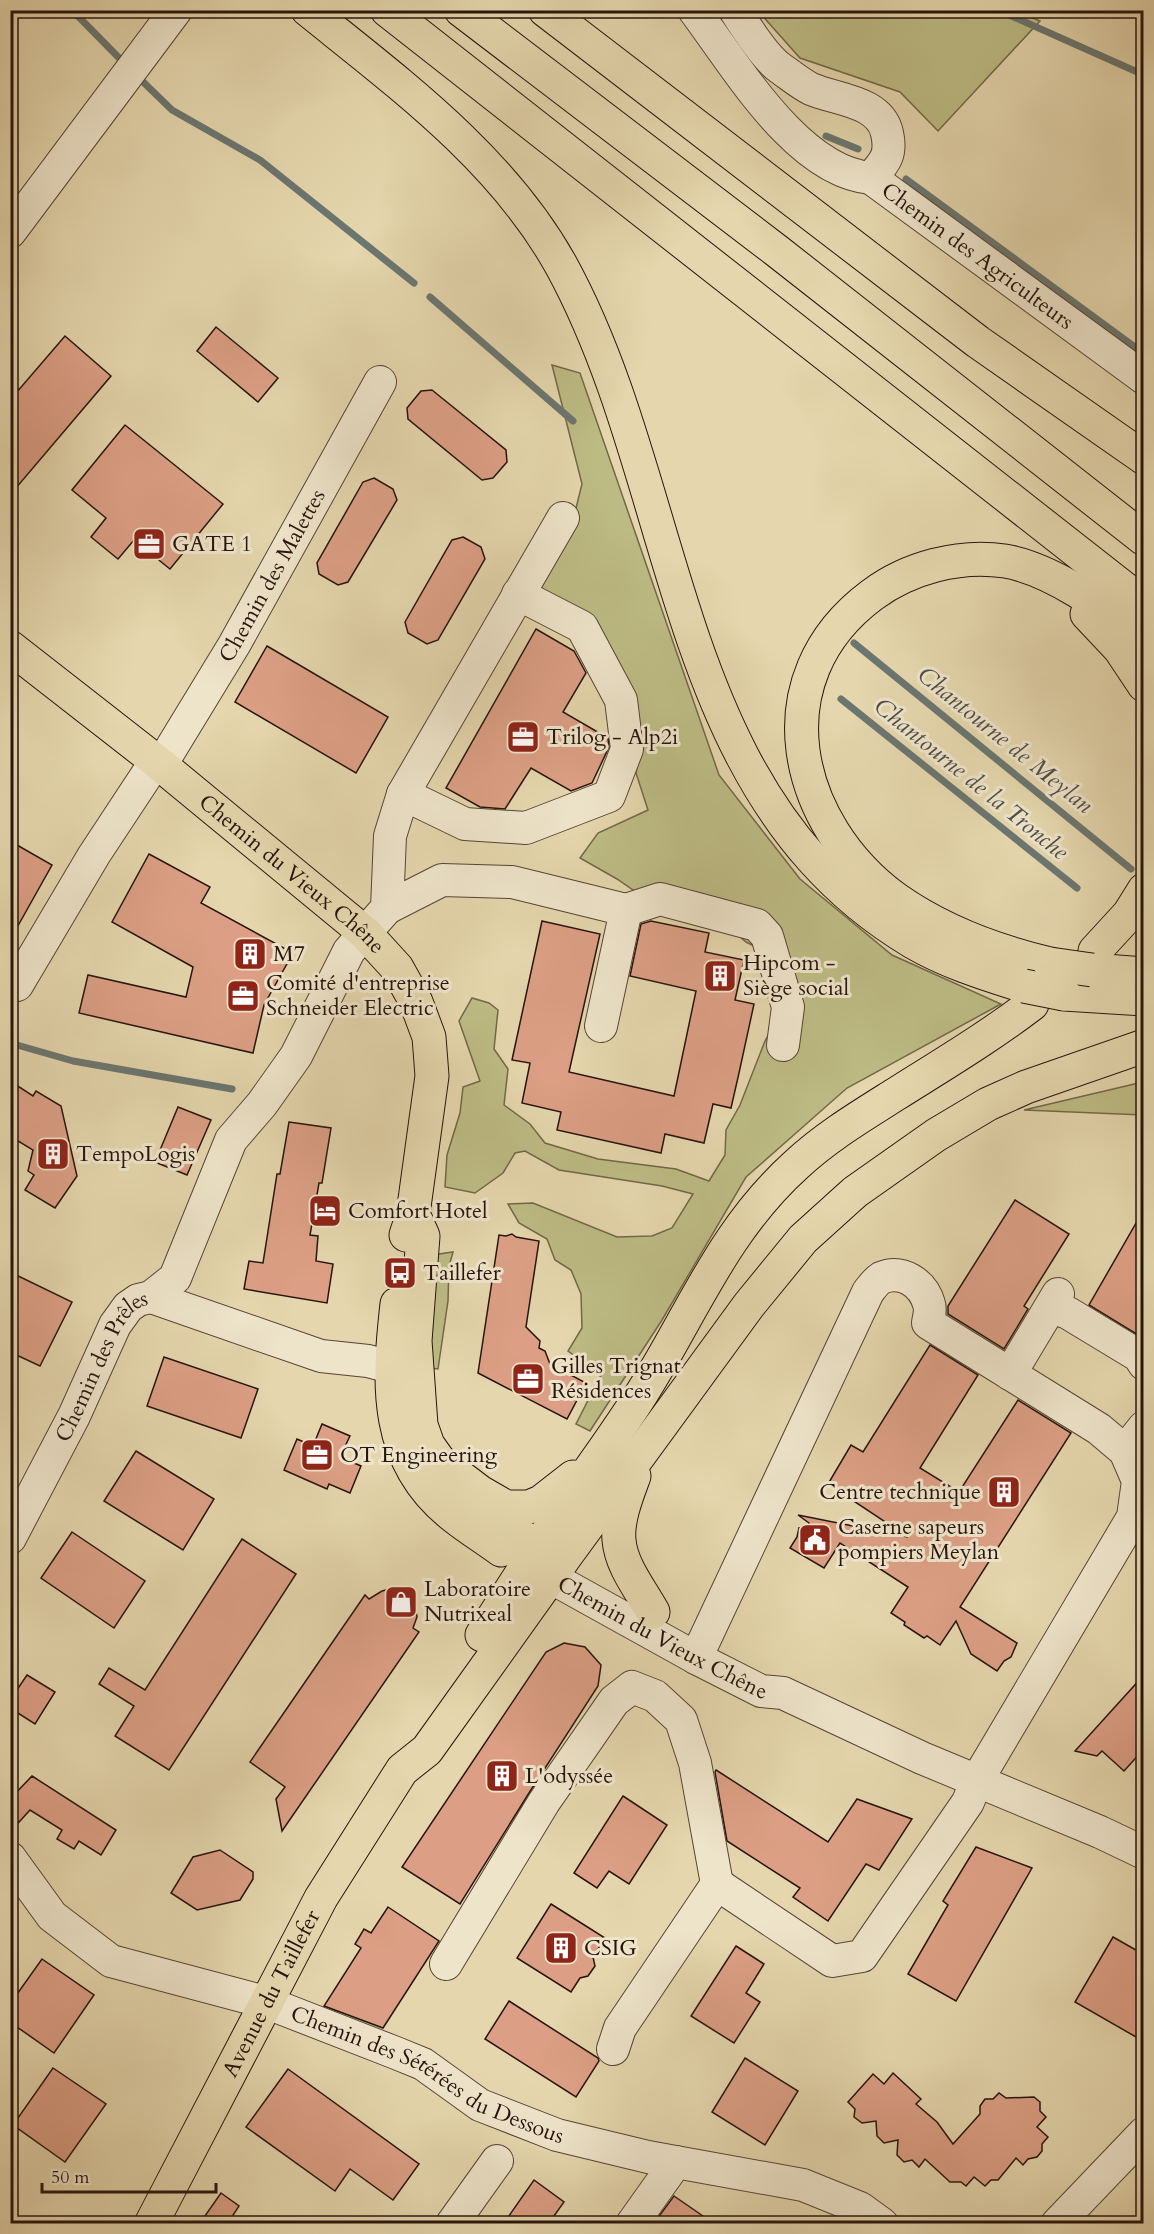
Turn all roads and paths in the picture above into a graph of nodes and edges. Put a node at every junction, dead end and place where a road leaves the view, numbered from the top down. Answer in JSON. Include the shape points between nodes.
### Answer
{"nodes":[{"id":1,"x":176,"y":10,"type":"edge"},
{"id":2,"x":308,"y":10,"type":"edge"},
{"id":3,"x":387,"y":10,"type":"edge"},
{"id":4,"x":461,"y":10,"type":"edge"},
{"id":5,"x":545,"y":10,"type":"edge"},
{"id":6,"x":694,"y":10,"type":"edge"},
{"id":7,"x":735,"y":10,"type":"edge"},
{"id":8,"x":871,"y":178,"type":"junction"},
{"id":9,"x":10,"y":232,"type":"edge"},
{"id":10,"x":1143,"y":378,"type":"edge"},
{"id":11,"x":380,"y":382,"type":"dead end"},
{"id":12,"x":1071,"y":408,"type":"junction"},
{"id":13,"x":1143,"y":458,"type":"edge"},
{"id":14,"x":1143,"y":473,"type":"edge"},
{"id":15,"x":562,"y":518,"type":"dead end"},
{"id":16,"x":1143,"y":539,"type":"edge"},
{"id":17,"x":1029,"y":569,"type":"junction"},
{"id":18,"x":518,"y":594,"type":"junction"},
{"id":19,"x":1143,"y":604,"type":"edge"},
{"id":20,"x":1143,"y":636,"type":"edge"},
{"id":21,"x":10,"y":648,"type":"edge"},
{"id":22,"x":1143,"y":685,"type":"edge"},
{"id":23,"x":158,"y":763,"type":"junction"},
{"id":24,"x":404,"y":794,"type":"junction"},
{"id":25,"x":1143,"y":890,"type":"edge"},
{"id":26,"x":387,"y":908,"type":"junction"},
{"id":27,"x":626,"y":910,"type":"junction"},
{"id":28,"x":364,"y":933,"type":"junction"},
{"id":29,"x":1093,"y":961,"type":"junction"},
{"id":30,"x":1143,"y":974,"type":"edge"},
{"id":31,"x":17,"y":985,"type":"dead end"},
{"id":32,"x":1028,"y":995,"type":"junction"},
{"id":33,"x":1143,"y":999,"type":"edge"},
{"id":34,"x":601,"y":1026,"type":"dead end"},
{"id":35,"x":783,"y":1045,"type":"dead end"},
{"id":36,"x":1136,"y":1051,"type":"edge"},
{"id":37,"x":413,"y":1214,"type":"junction"},
{"id":38,"x":152,"y":1297,"type":"junction"},
{"id":39,"x":1143,"y":1364,"type":"edge"},
{"id":40,"x":391,"y":1367,"type":"junction"},
{"id":41,"x":1010,"y":1374,"type":"junction"},
{"id":42,"x":1134,"y":1439,"type":"edge"},
{"id":43,"x":600,"y":1454,"type":"junction"},
{"id":44,"x":641,"y":1454,"type":"junction"},
{"id":45,"x":438,"y":1460,"type":"junction"},
{"id":46,"x":10,"y":1538,"type":"edge"},
{"id":47,"x":544,"y":1563,"type":"junction"},
{"id":48,"x":653,"y":1612,"type":"junction"},
{"id":49,"x":700,"y":1649,"type":"junction"},
{"id":50,"x":976,"y":1782,"type":"junction"},
{"id":51,"x":1143,"y":1853,"type":"edge"},
{"id":52,"x":10,"y":1858,"type":"edge"},
{"id":53,"x":717,"y":1884,"type":"junction"},
{"id":54,"x":446,"y":1964,"type":"dead end"},
{"id":55,"x":265,"y":2002,"type":"junction"},
{"id":56,"x":613,"y":2049,"type":"dead end"},
{"id":57,"x":1143,"y":2133,"type":"edge"},
{"id":58,"x":497,"y":2161,"type":"dead end"},
{"id":59,"x":676,"y":2162,"type":"junction"},
{"id":60,"x":151,"y":2223,"type":"edge"},
{"id":61,"x":452,"y":2223,"type":"edge"},
{"id":62,"x":632,"y":2223,"type":"edge"},
{"id":63,"x":882,"y":2223,"type":"edge"},
{"id":64,"x":1057,"y":2223,"type":"edge"}],
"edges":[{"from":1,"to":9,"type":"street"},
{"from":2,"to":32,"type":"main road","via":[[451,129],[532,219],[560,264],[600,350],[623,414],[711,690],[738,750],[777,817],[839,886],[912,941]]},
{"from":3,"to":19,"type":"main road"},
{"from":4,"to":16,"type":"main road","via":[[777,251]]},
{"from":5,"to":12,"type":"main road","via":[[978,342]]},
{"from":6,"to":8,"type":"street","via":[[770,114],[791,134],[816,155],[846,172]]},
{"from":7,"to":8,"type":"street","name":"Chemin des Agriculteurs","via":[[777,66],[811,88],[856,103],[885,123],[890,147]]},
{"from":8,"to":10,"type":"street","name":"Chemin des Agriculteurs"},
{"from":11,"to":23,"type":"street","name":"Chemin des Malettes","via":[[234,645],[167,755]]},
{"from":12,"to":13,"type":"main road"},
{"from":12,"to":14,"type":"street"},
{"from":15,"to":18,"type":"street"},
{"from":17,"to":20,"type":"main road","via":[[1068,586]]},
{"from":17,"to":22,"type":"main road","via":[[1094,620],[1120,649]]},
{"from":17,"to":29,"type":"main road","bridge":true,"via":[[980,559],[949,562],[912,572],[865,600],[830,637],[820,655],[808,681],[801,738],[808,780],[825,820],[850,855],[914,911],[1006,953],[1050,963]]},
{"from":18,"to":24,"type":"street"},
{"from":18,"to":24,"type":"street","via":[[582,627],[621,700],[627,750],[609,796],[526,828],[465,824]]},
{"from":21,"to":23,"type":"main road","name":"Chemin du Vieux Chêne"},
{"from":23,"to":28,"type":"main road","name":"Chemin du Vieux Chêne"},
{"from":23,"to":31,"type":"street","name":"Chemin des Malettes","via":[[94,855]]},
{"from":24,"to":26,"type":"street","via":[[390,836]]},
{"from":25,"to":29,"type":"main road"},
{"from":26,"to":27,"type":"street","via":[[442,880],[512,882]]},
{"from":26,"to":28,"type":"street"},
{"from":27,"to":34,"type":"street"},
{"from":27,"to":35,"type":"street","via":[[660,899],[757,925],[767,936],[788,1007]]},
{"from":28,"to":37,"type":"main road","name":"Chemin du Vieux Chêne","via":[[397,968],[429,1037],[432,1076]]},
{"from":28,"to":38,"type":"street","via":[[349,951],[296,1056],[231,1140],[175,1278]]},
{"from":29,"to":30,"type":"main road"},
{"from":32,"to":33,"type":"main road","bridge":true},
{"from":32,"to":43,"type":"main road","via":[[995,1032],[846,1125],[767,1192],[724,1249],[674,1341]]},
{"from":36,"to":44,"type":"main road","via":[[1026,1087],[988,1104],[855,1191],[796,1247]]},
{"from":37,"to":40,"type":"main road","name":"Chemin du Vieux Chêne","via":[[405,1238]]},
{"from":37,"to":45,"type":"main road","name":"Chemin du Vieux Chêne","via":[[423,1236],[415,1341],[421,1425]]},
{"from":38,"to":40,"type":"street","name":"Chemin des Prêles","via":[[321,1356]]},
{"from":38,"to":46,"type":"street","name":"Chemin des Prêles","via":[[128,1307],[115,1324],[75,1416]]},
{"from":39,"to":41,"type":"street","via":[[1138,1356],[1054,1301]]},
{"from":40,"to":47,"type":"main road","name":"Chemin du Vieux Chêne","via":[[395,1421],[417,1477],[455,1518],[508,1554]]},
{"from":41,"to":42,"type":"street","via":[[1099,1429]]},
{"from":41,"to":49,"type":"street","via":[[928,1323],[930,1305],[922,1289],[909,1277],[894,1274],[879,1279],[868,1292]]},
{"from":42,"to":50,"type":"street","via":[[1138,1480],[1133,1518]]},
{"from":43,"to":45,"type":"main road","via":[[541,1502],[515,1508],[480,1492]]},
{"from":43,"to":47,"type":"main road"},
{"from":44,"to":47,"type":"main road"},
{"from":44,"to":48,"type":"main road","via":[[627,1495],[619,1540],[627,1566]]},
{"from":45,"to":47,"type":"main road","name":"Chemin du Vieux Chêne","via":[[454,1483]]},
{"from":47,"to":48,"type":"street","name":"Chemin du Vieux Chêne"},
{"from":47,"to":49,"type":"street","name":"Chemin du Vieux Chêne"},
{"from":47,"to":55,"type":"main road","name":"Avenue du Taillefer","via":[[427,1750],[402,1770],[321,1898]]},
{"from":48,"to":49,"type":"street","name":"Chemin du Vieux Chêne"},
{"from":49,"to":50,"type":"street","name":"Chemin du Vieux Chêne","via":[[770,1677],[783,1693]]},
{"from":50,"to":51,"type":"street","name":"Chemin du Vieux Chêne"},
{"from":50,"to":53,"type":"street","via":[[968,1802],[862,1956],[832,1961]]},
{"from":52,"to":55,"type":"street","name":"Chemin des Sétérées du Dessous","via":[[52,1916],[111,1960]]},
{"from":53,"to":54,"type":"street","via":[[695,1763],[681,1720],[655,1696],[633,1687],[614,1701],[544,1802]]},
{"from":53,"to":56,"type":"street","via":[[620,2028]]},
{"from":55,"to":59,"type":"street","name":"Chemin des Sétérées du Dessous","via":[[423,2064],[480,2105],[556,2135]]},
{"from":55,"to":60,"type":"main road","name":"Avenue du Taillefer"},
{"from":57,"to":64,"type":"street"},
{"from":58,"to":61,"type":"street"},
{"from":59,"to":62,"type":"street"},
{"from":59,"to":63,"type":"street","name":"Chemin des Sétérées du Dessous","via":[[803,2185],[860,2208]]}]}
